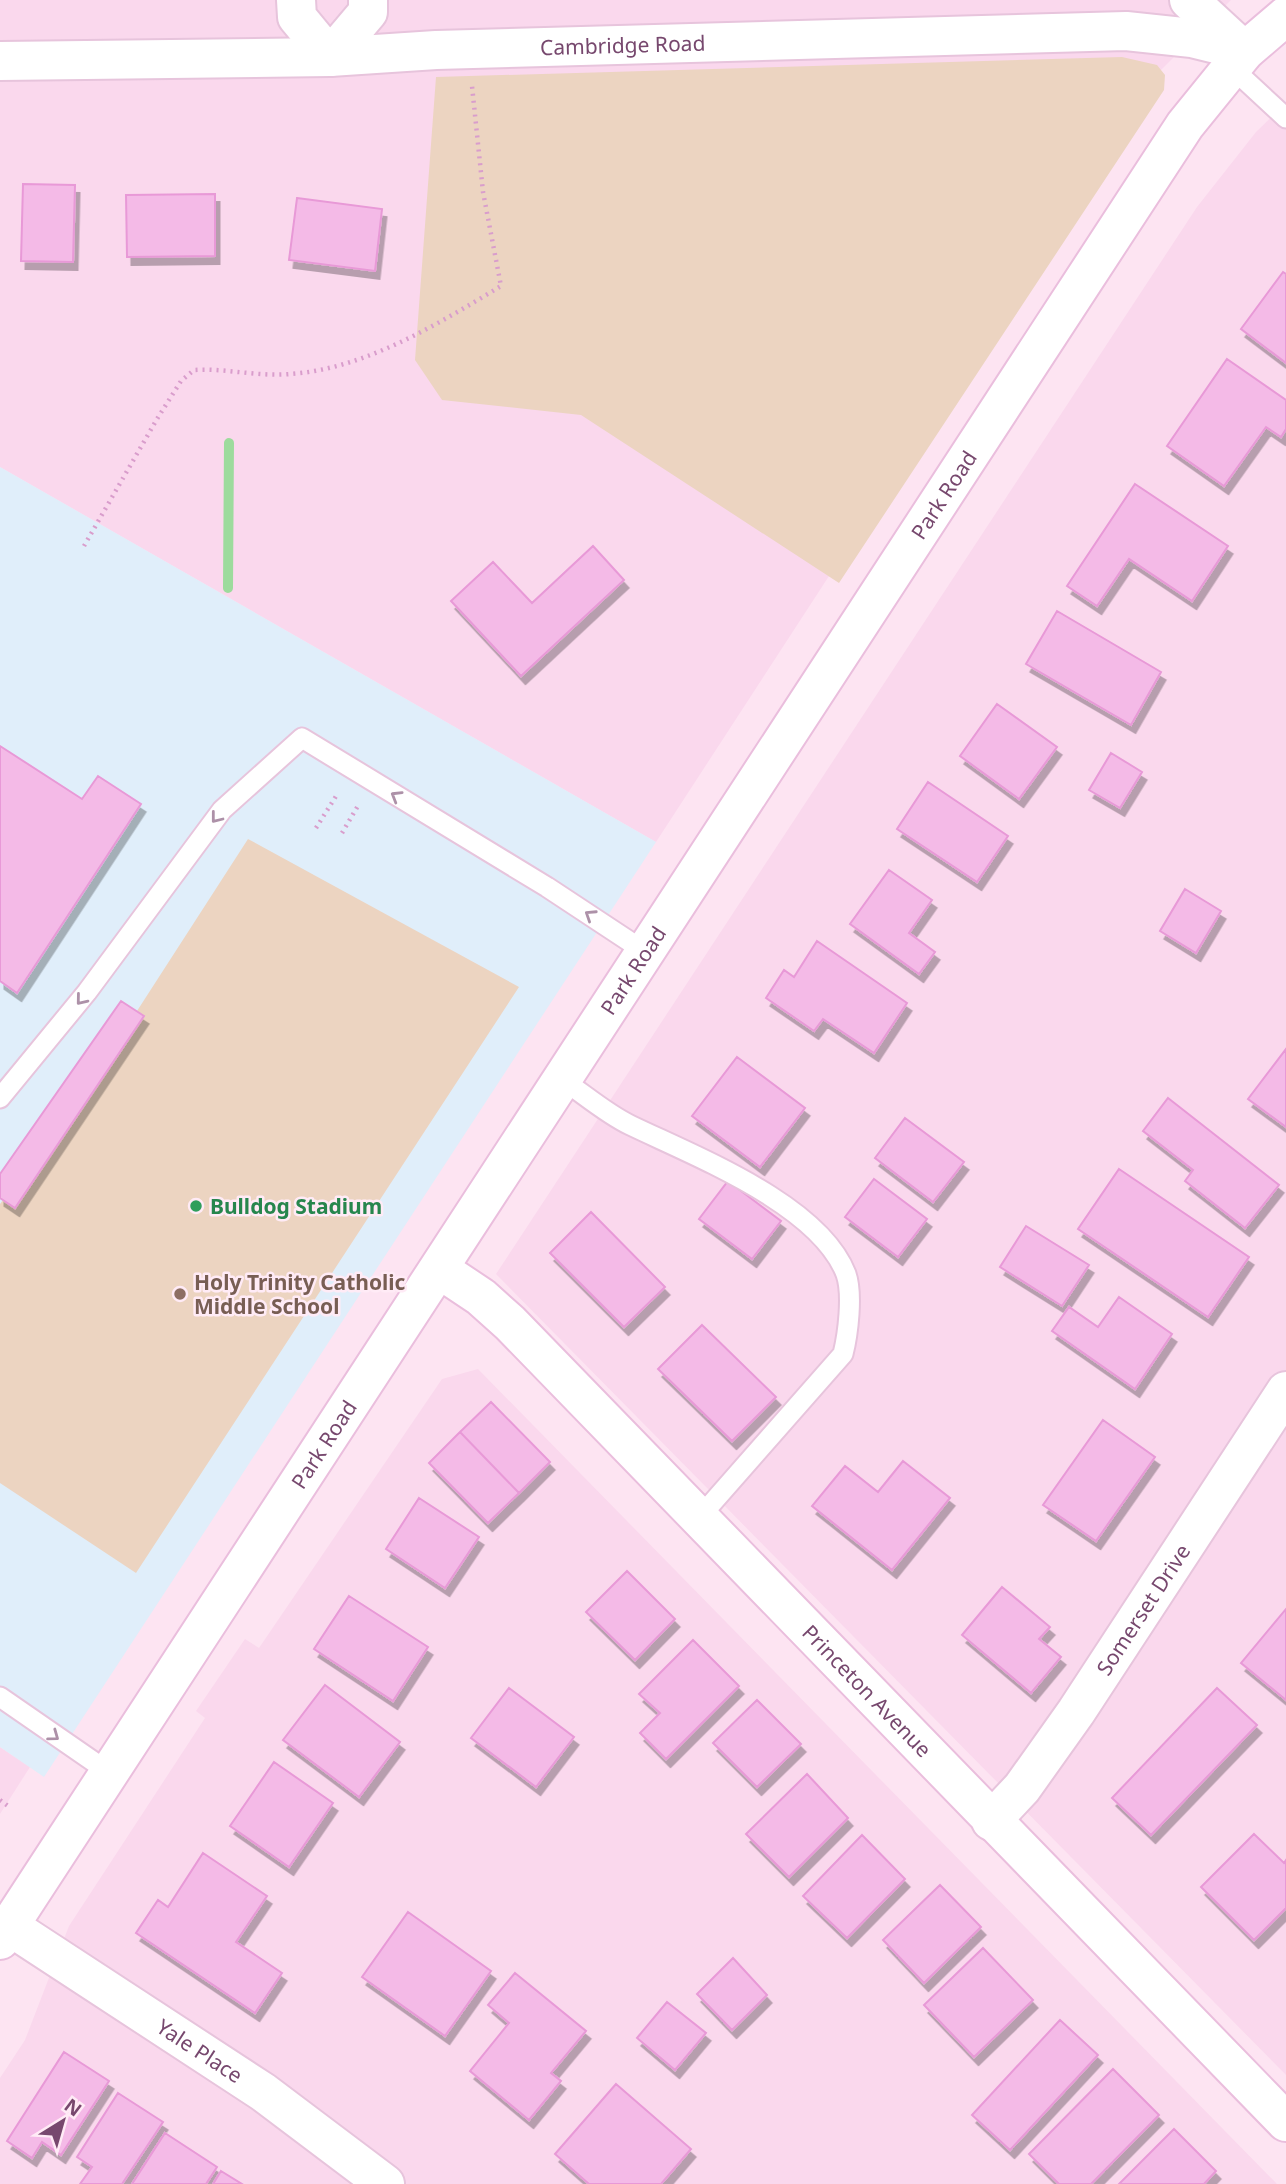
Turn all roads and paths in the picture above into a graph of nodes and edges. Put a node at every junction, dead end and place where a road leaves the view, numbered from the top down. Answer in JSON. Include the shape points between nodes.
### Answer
{"nodes":[{"id":1,"x":296,"y":0,"type":"edge"},
{"id":2,"x":368,"y":0,"type":"edge"},
{"id":3,"x":1189,"y":0,"type":"edge"},
{"id":4,"x":1286,"y":16,"type":"edge"},
{"id":5,"x":468,"y":49,"type":"junction"},
{"id":6,"x":330,"y":57,"type":"junction"},
{"id":7,"x":1238,"y":59,"type":"junction"},
{"id":8,"x":0,"y":61,"type":"edge"},
{"id":9,"x":1286,"y":118,"type":"edge"},
{"id":10,"x":84,"y":546,"type":"dead end"},
{"id":11,"x":316,"y":828,"type":"dead end"},
{"id":12,"x":342,"y":833,"type":"dead end"},
{"id":13,"x":647,"y":953,"type":"junction"},
{"id":14,"x":564,"y":1080,"type":"junction"},
{"id":15,"x":0,"y":1098,"type":"edge"},
{"id":16,"x":439,"y":1269,"type":"junction"},
{"id":17,"x":1286,"y":1391,"type":"edge"},
{"id":18,"x":698,"y":1519,"type":"junction"},
{"id":19,"x":0,"y":1697,"type":"edge"},
{"id":20,"x":110,"y":1773,"type":"junction"},
{"id":21,"x":0,"y":1800,"type":"edge"},
{"id":22,"x":8,"y":1806,"type":"dead end"},
{"id":23,"x":991,"y":1821,"type":"junction"},
{"id":24,"x":4,"y":1933,"type":"edge"},
{"id":25,"x":1286,"y":2122,"type":"edge"},
{"id":26,"x":384,"y":2184,"type":"edge"}],
"edges":[{"from":1,"to":6,"type":"street","via":[[296,17]]},
{"from":2,"to":6,"type":"street","via":[[368,12]]},
{"from":3,"to":7,"type":"street"},
{"from":4,"to":7,"type":"street","name":"Park Road"},
{"from":5,"to":6,"type":"street","name":"Cambridge Road"},
{"from":5,"to":7,"type":"street","name":"Cambridge Road","via":[[1126,31],[1192,38]]},
{"from":5,"to":10,"type":"path","via":[[483,192],[501,286],[393,345],[320,370],[288,375],[194,370],[181,381],[157,419]]},
{"from":6,"to":8,"type":"street","name":"Cambridge Road"},
{"from":7,"to":9,"type":"lane"},
{"from":7,"to":13,"type":"street","name":"Park Road","via":[[1178,136]]},
{"from":11,"to":12,"type":"path","via":[[339,791],[359,803]]},
{"from":13,"to":14,"type":"street","name":"Park Road"},
{"from":13,"to":15,"type":"lane","one_way":true,"via":[[302,738],[222,810],[87,992]]},
{"from":14,"to":16,"type":"street","name":"Park Road"},
{"from":14,"to":18,"type":"lane","via":[[626,1124],[724,1167],[820,1232],[846,1275],[849,1333],[843,1354]]},
{"from":16,"to":18,"type":"street","name":"Princeton Avenue","via":[[510,1323]]},
{"from":16,"to":20,"type":"street","name":"Park Road"},
{"from":17,"to":23,"type":"street","name":"Somerset Drive","via":[[1076,1712],[1022,1788]]},
{"from":18,"to":23,"type":"street","name":"Princeton Avenue"},
{"from":19,"to":20,"type":"lane","one_way":true},
{"from":20,"to":24,"type":"street","name":"Park Road"},
{"from":21,"to":22,"type":"path"},
{"from":23,"to":25,"type":"street","name":"Princeton Avenue"},
{"from":24,"to":26,"type":"street","name":"Yale Place","via":[[240,2077]]}]}
